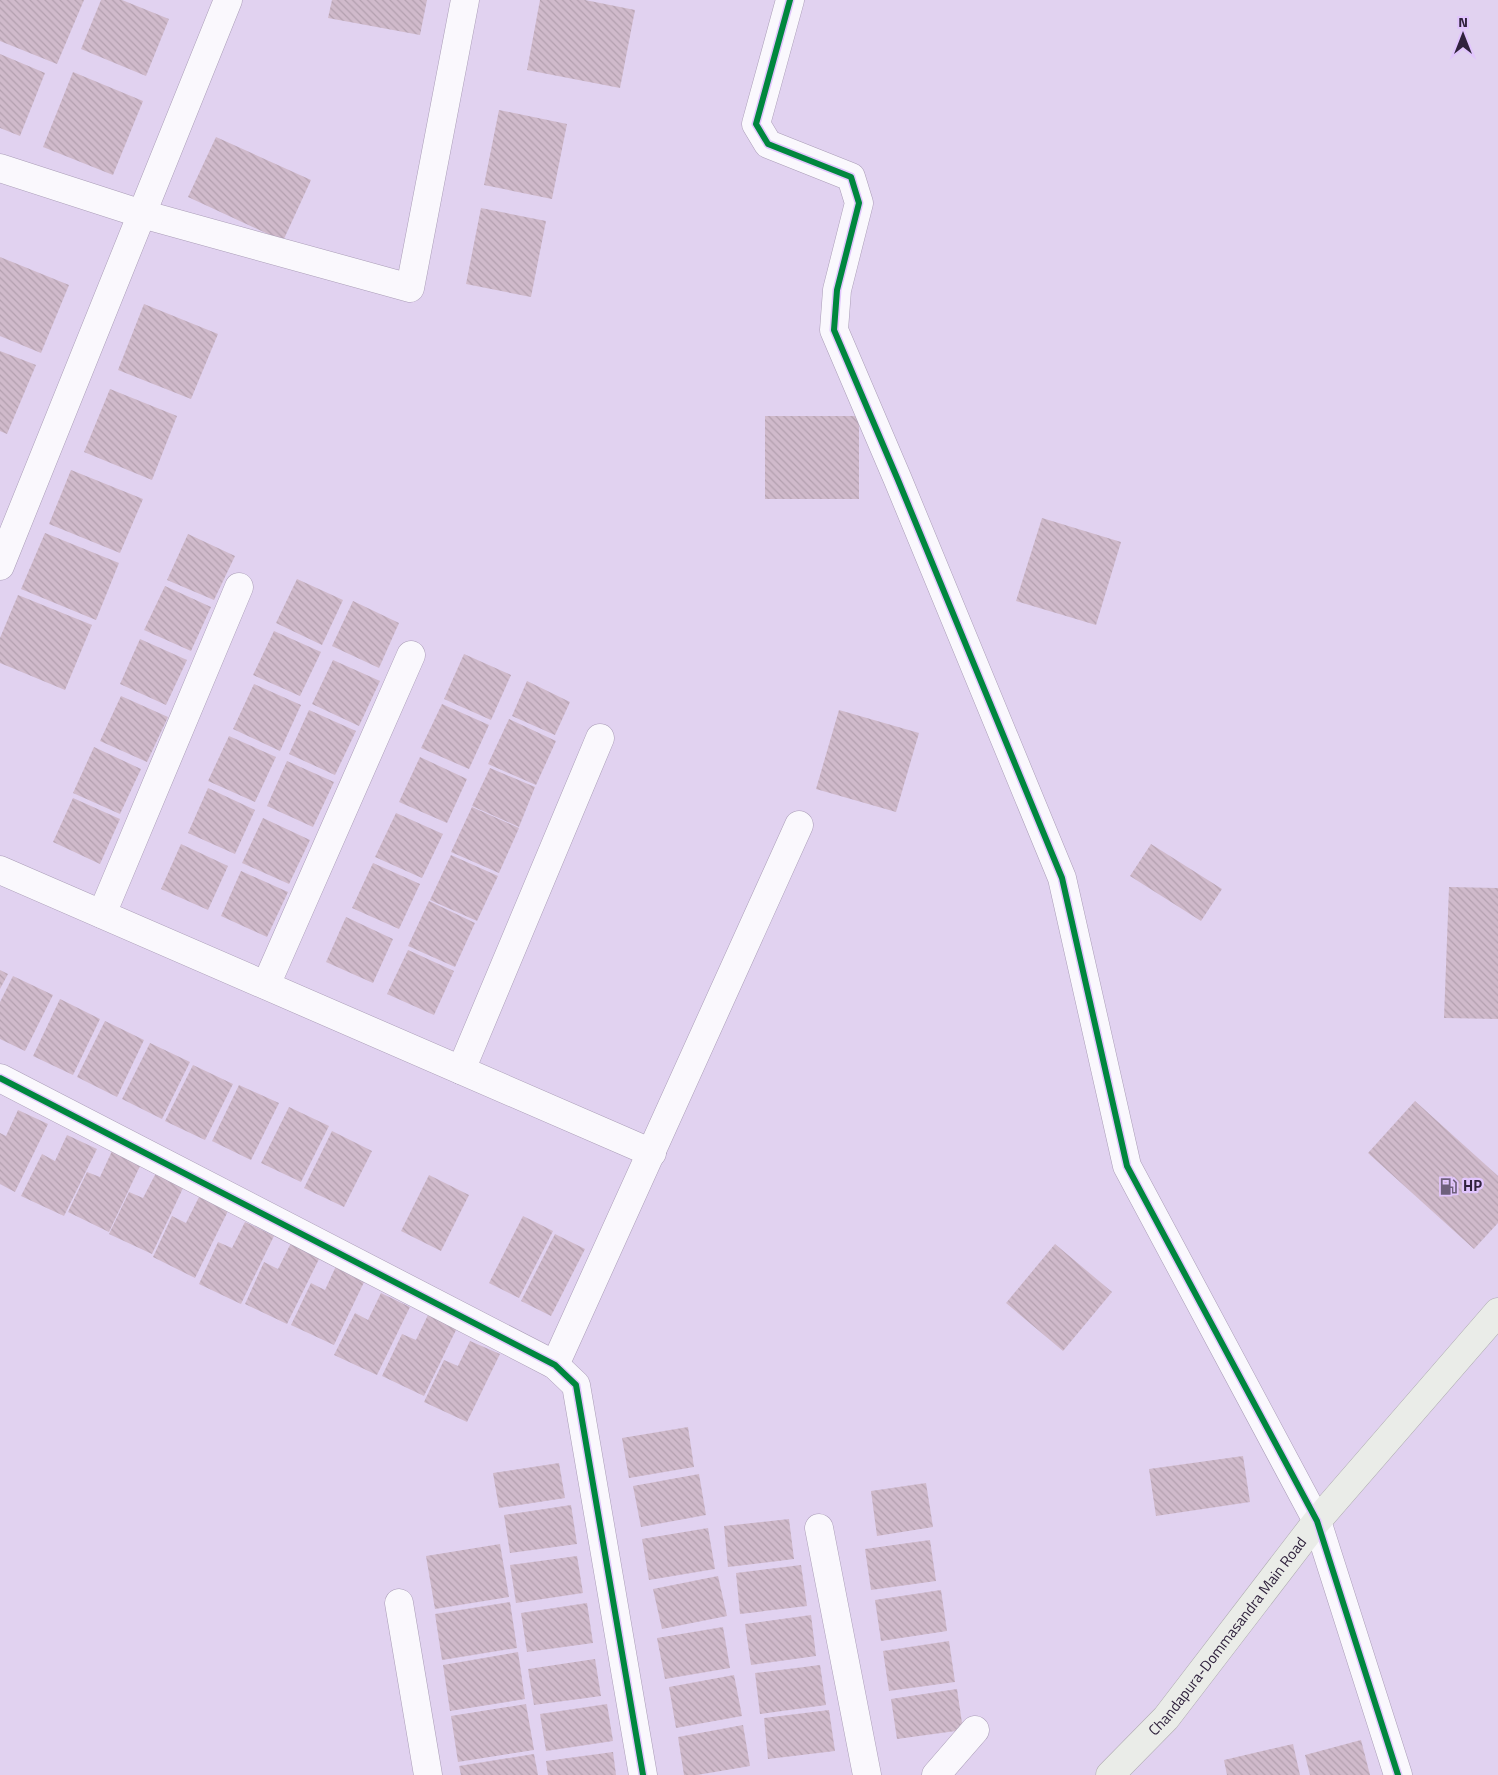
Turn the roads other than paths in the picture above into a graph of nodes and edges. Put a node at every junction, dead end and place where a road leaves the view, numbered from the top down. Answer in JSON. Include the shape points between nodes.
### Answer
{"nodes":[{"id":1,"x":228,"y":0,"type":"edge"},
{"id":2,"x":465,"y":0,"type":"edge"},
{"id":3,"x":790,"y":0,"type":"edge"},
{"id":4,"x":0,"y":168,"type":"edge"},
{"id":5,"x":142,"y":214,"type":"junction"},
{"id":6,"x":0,"y":566,"type":"edge"},
{"id":7,"x":239,"y":587,"type":"dead end"},
{"id":8,"x":411,"y":655,"type":"dead end"},
{"id":9,"x":600,"y":738,"type":"dead end"},
{"id":10,"x":799,"y":825,"type":"dead end"},
{"id":11,"x":0,"y":870,"type":"edge"},
{"id":12,"x":102,"y":914,"type":"junction"},
{"id":13,"x":266,"y":985,"type":"junction"},
{"id":14,"x":462,"y":1070,"type":"junction"},
{"id":15,"x":0,"y":1078,"type":"edge"},
{"id":16,"x":652,"y":1153,"type":"junction"},
{"id":17,"x":1498,"y":1312,"type":"edge"},
{"id":18,"x":555,"y":1365,"type":"junction"},
{"id":19,"x":1317,"y":1521,"type":"junction"},
{"id":20,"x":819,"y":1528,"type":"dead end"},
{"id":21,"x":399,"y":1602,"type":"dead end"},
{"id":22,"x":975,"y":1730,"type":"dead end"},
{"id":23,"x":428,"y":1775,"type":"edge"},
{"id":24,"x":643,"y":1775,"type":"edge"},
{"id":25,"x":867,"y":1775,"type":"edge"},
{"id":26,"x":936,"y":1775,"type":"edge"},
{"id":27,"x":1110,"y":1775,"type":"edge"},
{"id":28,"x":1398,"y":1775,"type":"edge"}],
"edges":[{"from":1,"to":5,"type":"street"},
{"from":2,"to":5,"type":"street","via":[[410,288]]},
{"from":3,"to":19,"type":"street","via":[[756,124],[768,144],[852,177],[859,203],[837,290],[834,330],[1062,878],[1127,1166]]},
{"from":4,"to":5,"type":"street"},
{"from":5,"to":6,"type":"street"},
{"from":7,"to":12,"type":"street"},
{"from":8,"to":13,"type":"street"},
{"from":9,"to":14,"type":"street"},
{"from":10,"to":16,"type":"street"},
{"from":11,"to":12,"type":"street"},
{"from":12,"to":13,"type":"street"},
{"from":13,"to":14,"type":"street"},
{"from":14,"to":16,"type":"street"},
{"from":15,"to":18,"type":"street"},
{"from":16,"to":18,"type":"street"},
{"from":17,"to":19,"type":"main road","name":"Chandapura-Dommasandra Main Road"},
{"from":18,"to":24,"type":"street","via":[[576,1385]]},
{"from":19,"to":27,"type":"main road","name":"Chandapura-Dommasandra Main Road","via":[[1166,1718]]},
{"from":19,"to":28,"type":"street"},
{"from":20,"to":25,"type":"street"},
{"from":21,"to":23,"type":"street"},
{"from":22,"to":26,"type":"street"}]}
